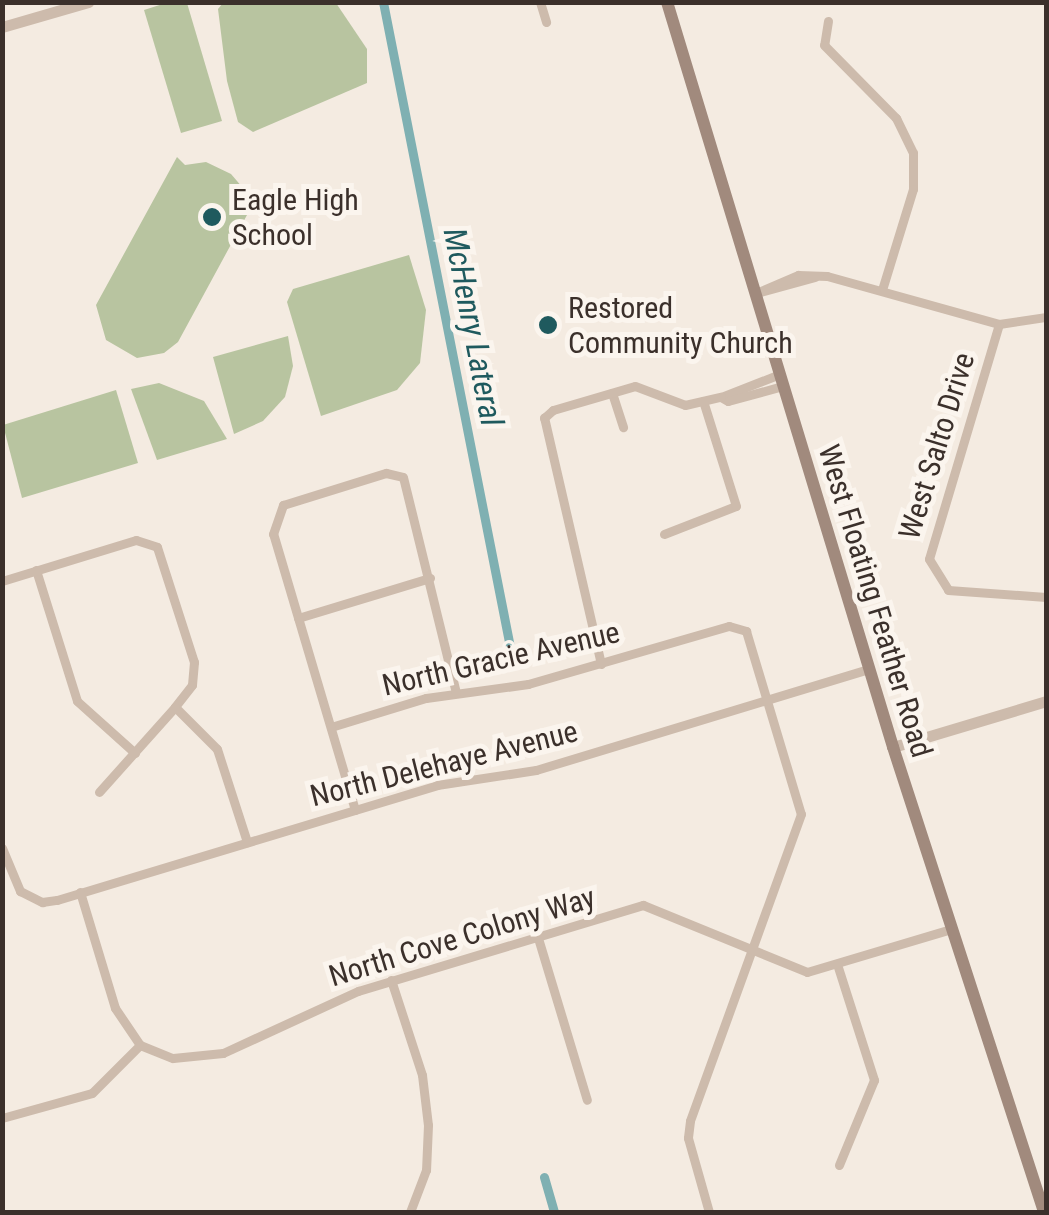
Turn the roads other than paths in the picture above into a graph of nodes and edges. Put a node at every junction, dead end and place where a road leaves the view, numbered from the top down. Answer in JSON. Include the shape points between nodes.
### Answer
{"nodes":[{"id":1,"x":88,"y":2,"type":"edge"},
{"id":2,"x":540,"y":2,"type":"edge"},
{"id":3,"x":666,"y":2,"type":"edge"},
{"id":4,"x":828,"y":20,"type":"dead end"},
{"id":5,"x":546,"y":22,"type":"dead end"},
{"id":6,"x":2,"y":28,"type":"edge"},
{"id":7,"x":882,"y":290,"type":"junction"},
{"id":8,"x":756,"y":293,"type":"junction"},
{"id":9,"x":1046,"y":317,"type":"edge"},
{"id":10,"x":999,"y":324,"type":"junction"},
{"id":11,"x":781,"y":380,"type":"junction"},
{"id":12,"x":612,"y":393,"type":"junction"},
{"id":13,"x":703,"y":400,"type":"junction"},
{"id":14,"x":623,"y":428,"type":"dead end"},
{"id":15,"x":664,"y":534,"type":"dead end"},
{"id":16,"x":36,"y":570,"type":"junction"},
{"id":17,"x":430,"y":578,"type":"junction"},
{"id":18,"x":2,"y":581,"type":"edge"},
{"id":19,"x":1046,"y":597,"type":"edge"},
{"id":20,"x":298,"y":618,"type":"junction"},
{"id":21,"x":601,"y":664,"type":"junction"},
{"id":22,"x":870,"y":669,"type":"junction"},
{"id":23,"x":456,"y":693,"type":"junction"},
{"id":24,"x":768,"y":700,"type":"junction"},
{"id":25,"x":1046,"y":701,"type":"edge"},
{"id":26,"x":175,"y":707,"type":"junction"},
{"id":27,"x":331,"y":727,"type":"junction"},
{"id":28,"x":893,"y":747,"type":"junction"},
{"id":29,"x":135,"y":752,"type":"junction"},
{"id":30,"x":98,"y":792,"type":"dead end"},
{"id":31,"x":355,"y":810,"type":"junction"},
{"id":32,"x":248,"y":842,"type":"junction"},
{"id":33,"x":2,"y":848,"type":"edge"},
{"id":34,"x":80,"y":892,"type":"junction"},
{"id":35,"x":952,"y":929,"type":"junction"},
{"id":36,"x":538,"y":938,"type":"junction"},
{"id":37,"x":752,"y":951,"type":"junction"},
{"id":38,"x":838,"y":964,"type":"junction"},
{"id":39,"x":391,"y":980,"type":"junction"},
{"id":40,"x":140,"y":1045,"type":"junction"},
{"id":41,"x":587,"y":1100,"type":"dead end"},
{"id":42,"x":2,"y":1118,"type":"edge"},
{"id":43,"x":839,"y":1165,"type":"dead end"},
{"id":44,"x":410,"y":1212,"type":"edge"},
{"id":45,"x":709,"y":1212,"type":"edge"},
{"id":46,"x":1044,"y":1212,"type":"edge"}],
"edges":[{"from":1,"to":6,"type":"street"},
{"from":2,"to":5,"type":"street"},
{"from":3,"to":8,"type":"main road","name":"West Floating Feather Road"},
{"from":4,"to":7,"type":"street","via":[[824,44],[896,118],[913,153],[913,189]]},
{"from":7,"to":8,"type":"street","via":[[798,275]]},
{"from":7,"to":10,"type":"street"},
{"from":8,"to":11,"type":"main road","name":"West Floating Feather Road"},
{"from":9,"to":10,"type":"street"},
{"from":10,"to":19,"type":"street","name":"West Salto Drive","via":[[929,559],[936,581],[960,594]]},
{"from":11,"to":13,"type":"street","via":[[728,401]]},
{"from":11,"to":22,"type":"main road","name":"West Floating Feather Road"},
{"from":12,"to":13,"type":"street","via":[[635,386],[684,405]]},
{"from":12,"to":14,"type":"street"},
{"from":12,"to":21,"type":"street","via":[[544,418]]},
{"from":13,"to":15,"type":"street","via":[[734,510]]},
{"from":16,"to":18,"type":"street"},
{"from":16,"to":26,"type":"street","via":[[150,541],[162,555],[194,662],[192,685]]},
{"from":16,"to":29,"type":"street","via":[[77,701]]},
{"from":17,"to":20,"type":"street"},
{"from":17,"to":20,"type":"street","via":[[408,485],[399,474],[289,502],[274,515],[272,534]]},
{"from":17,"to":23,"type":"street"},
{"from":20,"to":27,"type":"street"},
{"from":21,"to":23,"type":"street","name":"North Gracie Avenue","via":[[528,684]]},
{"from":21,"to":24,"type":"street","name":"North Gracie Avenue","via":[[741,628]]},
{"from":22,"to":24,"type":"street","name":"North Delehaye Avenue"},
{"from":22,"to":28,"type":"main road","name":"West Floating Feather Road"},
{"from":23,"to":27,"type":"street","name":"North Gracie Avenue"},
{"from":24,"to":31,"type":"street","name":"North Delehaye Avenue","via":[[536,770],[437,785]]},
{"from":24,"to":37,"type":"street","via":[[800,814]]},
{"from":25,"to":28,"type":"street"},
{"from":26,"to":29,"type":"street"},
{"from":26,"to":32,"type":"street","via":[[217,749]]},
{"from":27,"to":31,"type":"street"},
{"from":28,"to":35,"type":"main road","name":"West Floating Feather Road"},
{"from":29,"to":30,"type":"street"},
{"from":31,"to":32,"type":"street","name":"North Delehaye Avenue"},
{"from":32,"to":34,"type":"street","name":"North Delehaye Avenue"},
{"from":33,"to":34,"type":"street","name":"North Delehaye Avenue","via":[[12,879],[31,899]]},
{"from":34,"to":40,"type":"street","via":[[119,1019]]},
{"from":35,"to":38,"type":"street","name":"North Cove Colony Way"},
{"from":35,"to":46,"type":"main road","name":"West Floating Feather Road"},
{"from":36,"to":37,"type":"street","name":"North Cove Colony Way","via":[[644,905]]},
{"from":36,"to":39,"type":"street","name":"North Cove Colony Way"},
{"from":36,"to":41,"type":"street"},
{"from":37,"to":38,"type":"street","name":"North Cove Colony Way","via":[[798,972]]},
{"from":37,"to":45,"type":"street","via":[[688,1129]]},
{"from":38,"to":43,"type":"street","via":[[874,1080]]},
{"from":39,"to":40,"type":"street","name":"North Cove Colony Way","via":[[224,1053],[173,1058]]},
{"from":39,"to":44,"type":"street","via":[[422,1075],[428,1125],[426,1170]]},
{"from":40,"to":42,"type":"street","via":[[92,1093]]}]}
